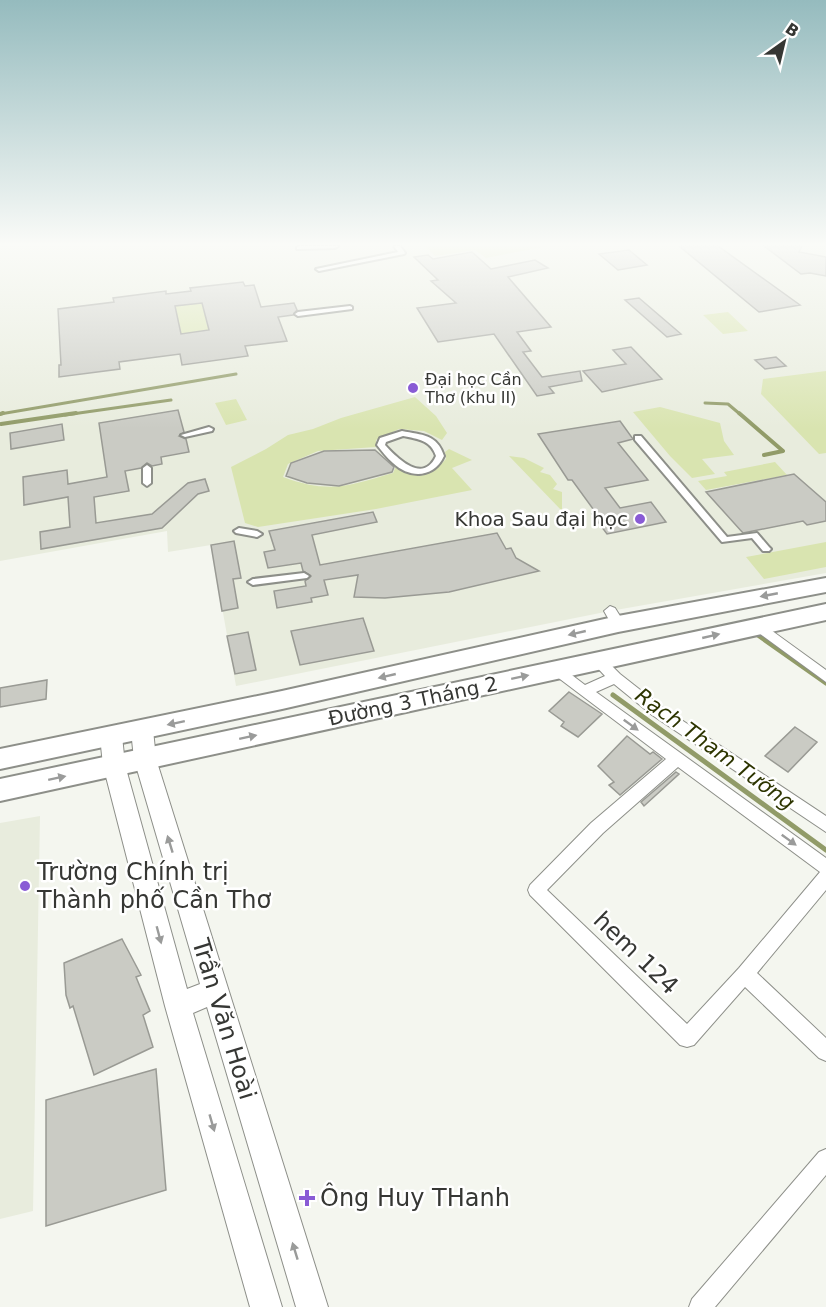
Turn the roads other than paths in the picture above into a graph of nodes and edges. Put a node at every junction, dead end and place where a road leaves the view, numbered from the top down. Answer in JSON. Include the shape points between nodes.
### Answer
{"nodes":[{"id":1,"x":350,"y":308,"type":"dead end"},
{"id":2,"x":298,"y":314,"type":"dead end"},
{"id":3,"x":209,"y":429,"type":"dead end"},
{"id":4,"x":185,"y":435,"type":"dead end"},
{"id":5,"x":638,"y":438,"type":"dead end"},
{"id":6,"x":386,"y":451,"type":"joint"},
{"id":7,"x":147,"y":468,"type":"dead end"},
{"id":8,"x":147,"y":483,"type":"dead end"},
{"id":9,"x":239,"y":531,"type":"dead end"},
{"id":10,"x":257,"y":534,"type":"dead end"},
{"id":11,"x":766,"y":549,"type":"dead end"},
{"id":12,"x":304,"y":576,"type":"dead end"},
{"id":13,"x":253,"y":582,"type":"dead end"},
{"id":14,"x":826,"y":585,"type":"edge"},
{"id":15,"x":826,"y":612,"type":"edge"},
{"id":16,"x":758,"y":625,"type":"junction"},
{"id":17,"x":555,"y":670,"type":"junction"},
{"id":18,"x":607,"y":670,"type":"junction"},
{"id":19,"x":826,"y":677,"type":"edge"},
{"id":20,"x":584,"y":691,"type":"junction"},
{"id":21,"x":142,"y":730,"type":"junction"},
{"id":22,"x":111,"y":736,"type":"junction"},
{"id":23,"x":0,"y":759,"type":"edge"},
{"id":24,"x":145,"y":759,"type":"junction"},
{"id":25,"x":677,"y":759,"type":"junction"},
{"id":26,"x":114,"y":765,"type":"junction"},
{"id":27,"x":0,"y":790,"type":"edge"},
{"id":28,"x":826,"y":825,"type":"edge"},
{"id":29,"x":826,"y":867,"type":"edge"},
{"id":30,"x":826,"y":877,"type":"edge"},
{"id":31,"x":745,"y":974,"type":"junction"},
{"id":32,"x":215,"y":991,"type":"junction"},
{"id":33,"x":178,"y":1006,"type":"junction"},
{"id":34,"x":826,"y":1051,"type":"edge"},
{"id":35,"x":826,"y":1159,"type":"edge"},
{"id":36,"x":266,"y":1307,"type":"edge"},
{"id":37,"x":312,"y":1307,"type":"edge"},
{"id":38,"x":700,"y":1307,"type":"edge"}],
"edges":[{"from":1,"to":2,"type":"street"},
{"from":3,"to":4,"type":"street"},
{"from":5,"to":11,"type":"street","via":[[725,540],[754,535]]},
{"from":6,"to":6,"type":"street","via":[[381,445],[383,440],[402,433],[412,434],[434,441],[440,458],[428,470],[418,473],[405,470]]},
{"from":7,"to":8,"type":"street"},
{"from":9,"to":10,"type":"street"},
{"from":12,"to":13,"type":"street"},
{"from":14,"to":21,"type":"highway","name":"Đường 3 Tháng 2","one_way":true,"via":[[614,618]]},
{"from":15,"to":16,"type":"highway","name":"Đường 3 Tháng 2"},
{"from":18,"to":16,"type":"highway","name":"Đường 3 Tháng 2","one_way":true},
{"from":16,"to":19,"type":"street"},
{"from":17,"to":18,"type":"highway","name":"Đường 3 Tháng 2"},
{"from":17,"to":20,"type":"street"},
{"from":24,"to":17,"type":"highway","name":"Đường 3 Tháng 2","one_way":true},
{"from":18,"to":20,"type":"street"},
{"from":18,"to":28,"type":"street","via":[[657,711]]},
{"from":20,"to":25,"type":"street","one_way":true},
{"from":21,"to":22,"type":"highway","name":"Đường 3 Tháng 2"},
{"from":21,"to":24,"type":"main road","name":"Trần Văn Hoài"},
{"from":22,"to":23,"type":"highway","name":"Đường 3 Tháng 2"},
{"from":22,"to":26,"type":"main road","name":"Trần Văn Hoài"},
{"from":24,"to":26,"type":"highway","name":"Đường 3 Tháng 2"},
{"from":32,"to":24,"type":"main road","name":"Trần Văn Hoài","one_way":true},
{"from":25,"to":29,"type":"street","one_way":true},
{"from":25,"to":31,"type":"street","name":"hem 124","via":[[597,828],[536,890],[687,1038]]},
{"from":27,"to":26,"type":"highway","name":"Đường 3 Tháng 2","one_way":true},
{"from":26,"to":33,"type":"main road","name":"Trần Văn Hoài","one_way":true},
{"from":30,"to":31,"type":"street","name":"hem 124"},
{"from":31,"to":34,"type":"street"},
{"from":32,"to":33,"type":"main road"},
{"from":37,"to":32,"type":"main road","name":"Trần Văn Hoài","one_way":true},
{"from":33,"to":36,"type":"main road","name":"Trần Văn Hoài","one_way":true},
{"from":35,"to":38,"type":"street"}]}
